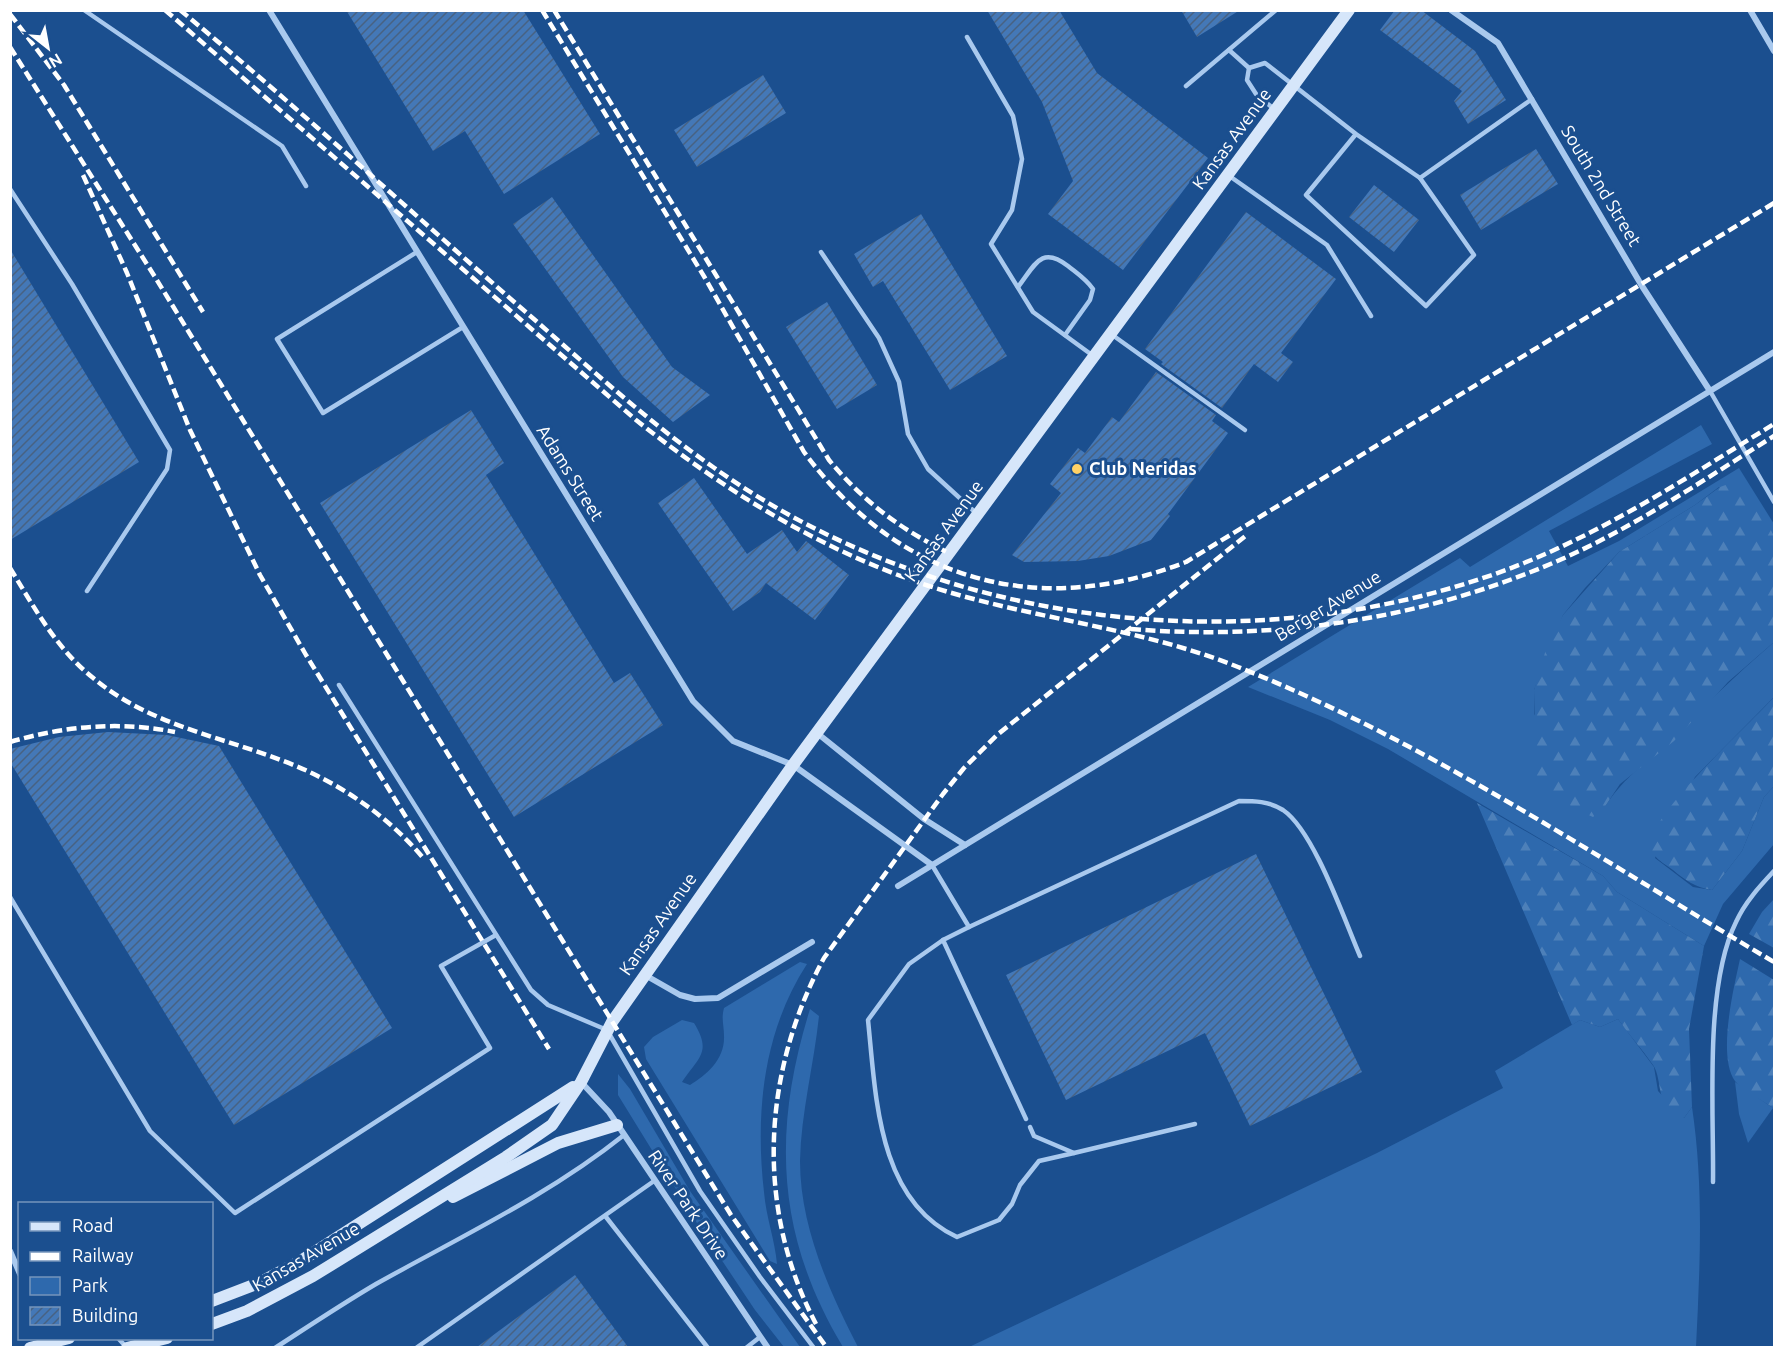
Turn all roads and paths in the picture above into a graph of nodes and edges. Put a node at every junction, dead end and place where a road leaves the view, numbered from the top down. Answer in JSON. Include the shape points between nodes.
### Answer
{"nodes":[{"id":1,"x":84,"y":10,"type":"edge"},
{"id":2,"x":269,"y":10,"type":"edge"},
{"id":3,"x":1276,"y":10,"type":"edge"},
{"id":4,"x":1349,"y":10,"type":"edge"},
{"id":5,"x":1451,"y":10,"type":"edge"},
{"id":6,"x":1750,"y":10,"type":"edge"},
{"id":7,"x":967,"y":37,"type":"dead end"},
{"id":8,"x":1230,"y":50,"type":"junction"},
{"id":9,"x":1774,"y":51,"type":"edge"},
{"id":10,"x":1249,"y":68,"type":"junction"},
{"id":11,"x":1294,"y":85,"type":"junction"},
{"id":12,"x":1186,"y":86,"type":"dead end"},
{"id":13,"x":1532,"y":99,"type":"junction"},
{"id":14,"x":1276,"y":111,"type":"junction"},
{"id":15,"x":1356,"y":134,"type":"junction"},
{"id":16,"x":1228,"y":175,"type":"junction"},
{"id":17,"x":1420,"y":178,"type":"junction"},
{"id":18,"x":306,"y":186,"type":"dead end"},
{"id":19,"x":10,"y":189,"type":"edge"},
{"id":20,"x":417,"y":252,"type":"junction"},
{"id":21,"x":821,"y":252,"type":"dead end"},
{"id":22,"x":1018,"y":287,"type":"junction"},
{"id":23,"x":1371,"y":316,"type":"dead end"},
{"id":24,"x":463,"y":327,"type":"junction"},
{"id":25,"x":1111,"y":334,"type":"junction"},
{"id":26,"x":1065,"y":335,"type":"junction"},
{"id":27,"x":1774,"y":352,"type":"edge"},
{"id":28,"x":1095,"y":356,"type":"junction"},
{"id":29,"x":1710,"y":391,"type":"junction"},
{"id":30,"x":1245,"y":430,"type":"dead end"},
{"id":31,"x":1774,"y":502,"type":"edge"},
{"id":32,"x":978,"y":515,"type":"junction"},
{"id":33,"x":87,"y":591,"type":"dead end"},
{"id":34,"x":339,"y":685,"type":"dead end"},
{"id":35,"x":817,"y":733,"type":"junction"},
{"id":36,"x":793,"y":765,"type":"junction"},
{"id":37,"x":965,"y":845,"type":"junction"},
{"id":38,"x":932,"y":865,"type":"junction"},
{"id":39,"x":1774,"y":871,"type":"edge"},
{"id":40,"x":898,"y":886,"type":"dead end"},
{"id":41,"x":10,"y":897,"type":"edge"},
{"id":42,"x":969,"y":927,"type":"junction"},
{"id":43,"x":496,"y":935,"type":"junction"},
{"id":44,"x":943,"y":940,"type":"junction"},
{"id":45,"x":812,"y":942,"type":"dead end"},
{"id":46,"x":1360,"y":956,"type":"dead end"},
{"id":47,"x":644,"y":974,"type":"junction"},
{"id":48,"x":607,"y":1030,"type":"junction"},
{"id":49,"x":581,"y":1082,"type":"junction"},
{"id":50,"x":1026,"y":1119,"type":"dead end"},
{"id":51,"x":1195,"y":1124,"type":"dead end"},
{"id":52,"x":1030,"y":1127,"type":"dead end"},
{"id":53,"x":621,"y":1130,"type":"junction"},
{"id":54,"x":1074,"y":1153,"type":"junction"},
{"id":55,"x":654,"y":1181,"type":"junction"},
{"id":56,"x":1713,"y":1182,"type":"dead end"},
{"id":57,"x":418,"y":1210,"type":"junction"},
{"id":58,"x":606,"y":1217,"type":"junction"},
{"id":59,"x":10,"y":1251,"type":"edge"},
{"id":60,"x":18,"y":1269,"type":"edge"},
{"id":61,"x":213,"y":1301,"type":"edge"},
{"id":62,"x":213,"y":1324,"type":"edge"},
{"id":63,"x":760,"y":1337,"type":"junction"},
{"id":64,"x":60,"y":1340,"type":"edge"},
{"id":65,"x":158,"y":1340,"type":"edge"},
{"id":66,"x":30,"y":1347,"type":"edge"},
{"id":67,"x":127,"y":1347,"type":"edge"},
{"id":68,"x":275,"y":1347,"type":"edge"},
{"id":69,"x":416,"y":1347,"type":"edge"},
{"id":70,"x":708,"y":1347,"type":"edge"},
{"id":71,"x":746,"y":1347,"type":"edge"},
{"id":72,"x":768,"y":1347,"type":"edge"},
{"id":73,"x":814,"y":1347,"type":"edge"}],
"edges":[{"from":1,"to":18,"type":"lane","via":[[282,146]]},
{"from":2,"to":20,"type":"street","name":"Adams Street"},
{"from":3,"to":8,"type":"lane"},
{"from":4,"to":11,"type":"main road","name":"Kansas Avenue"},
{"from":5,"to":13,"type":"street","name":"South 2nd Street","via":[[1498,43]]},
{"from":6,"to":9,"type":"street"},
{"from":7,"to":22,"type":"lane","via":[[1013,116],[1022,159],[1012,210],[991,244]]},
{"from":8,"to":10,"type":"lane"},
{"from":8,"to":12,"type":"lane"},
{"from":10,"to":11,"type":"lane","via":[[1264,63]]},
{"from":10,"to":14,"type":"lane","via":[[1247,80]]},
{"from":11,"to":14,"type":"main road","name":"Kansas Avenue"},
{"from":11,"to":15,"type":"lane"},
{"from":13,"to":17,"type":"lane"},
{"from":13,"to":29,"type":"street","name":"South 2nd Street"},
{"from":14,"to":16,"type":"main road","name":"Kansas Avenue"},
{"from":15,"to":17,"type":"lane"},
{"from":15,"to":17,"type":"lane","via":[[1306,195],[1426,306],[1474,255]]},
{"from":16,"to":23,"type":"lane","via":[[1327,245]]},
{"from":16,"to":25,"type":"main road","name":"Kansas Avenue"},
{"from":19,"to":33,"type":"lane","via":[[72,284],[170,450],[168,469]]},
{"from":20,"to":24,"type":"street","name":"Adams Street"},
{"from":20,"to":24,"type":"lane","via":[[277,339],[323,413]]},
{"from":21,"to":32,"type":"lane","via":[[879,338],[899,382],[908,434],[928,469]]},
{"from":22,"to":26,"type":"lane","via":[[1034,312]]},
{"from":22,"to":26,"type":"lane","via":[[1048,255],[1088,281],[1093,289],[1090,300]]},
{"from":24,"to":36,"type":"street","name":"Adams Street","via":[[693,701],[733,741]]},
{"from":25,"to":28,"type":"main road","name":"Kansas Avenue"},
{"from":25,"to":30,"type":"lane"},
{"from":26,"to":28,"type":"lane"},
{"from":27,"to":29,"type":"street","name":"Berger Avenue"},
{"from":28,"to":32,"type":"main road","name":"Kansas Avenue"},
{"from":29,"to":31,"type":"lane"},
{"from":29,"to":37,"type":"street","name":"Berger Avenue"},
{"from":32,"to":35,"type":"main road","name":"Kansas Avenue"},
{"from":34,"to":43,"type":"lane"},
{"from":35,"to":36,"type":"main road","name":"Kansas Avenue"},
{"from":35,"to":37,"type":"street","via":[[924,819]]},
{"from":36,"to":38,"type":"street","name":"Adams Street"},
{"from":36,"to":47,"type":"main road","name":"Kansas Avenue"},
{"from":37,"to":38,"type":"street","name":"Berger Avenue"},
{"from":38,"to":40,"type":"street","name":"Berger Avenue"},
{"from":38,"to":42,"type":"lane"},
{"from":39,"to":56,"type":"lane","via":[[1752,894],[1735,922],[1724,955],[1714,1026]]},
{"from":41,"to":43,"type":"lane","via":[[150,1131],[235,1213],[490,1048],[441,966]]},
{"from":42,"to":44,"type":"lane"},
{"from":42,"to":46,"type":"lane","via":[[1239,801],[1262,801],[1283,810],[1310,842]]},
{"from":43,"to":48,"type":"lane","via":[[531,990],[549,1005]]},
{"from":44,"to":50,"type":"lane"},
{"from":44,"to":54,"type":"lane","via":[[909,963],[868,1020],[877,1110],[896,1173],[911,1203],[932,1224],[957,1237],[999,1220],[1039,1161]]},
{"from":45,"to":47,"type":"street","via":[[718,998],[681,995]]},
{"from":47,"to":48,"type":"main road","name":"Kansas Avenue"},
{"from":48,"to":49,"type":"main road","name":"Kansas Avenue"},
{"from":48,"to":73,"type":"lane","via":[[700,1191]]},
{"from":49,"to":53,"type":"street","name":"River Park Drive"},
{"from":49,"to":57,"type":"main road","name":"Kansas Avenue","via":[[552,1125]]},
{"from":49,"to":61,"type":"main road","name":"Kansas Avenue","via":[[299,1263]]},
{"from":51,"to":54,"type":"lane"},
{"from":52,"to":54,"type":"lane","via":[[1034,1136]]},
{"from":53,"to":55,"type":"street","name":"River Park Drive"},
{"from":53,"to":57,"type":"main road","via":[[558,1143],[484,1182]]},
{"from":53,"to":68,"type":"lane","via":[[581,1167],[374,1285]]},
{"from":55,"to":58,"type":"lane"},
{"from":55,"to":63,"type":"street","name":"River Park Drive"},
{"from":57,"to":62,"type":"main road","name":"Kansas Avenue","via":[[313,1276],[247,1311]]},
{"from":58,"to":69,"type":"lane"},
{"from":58,"to":70,"type":"lane"},
{"from":59,"to":60,"type":"street"},
{"from":63,"to":71,"type":"lane"},
{"from":63,"to":72,"type":"street","name":"River Park Drive"},
{"from":64,"to":66,"type":"main road"},
{"from":65,"to":67,"type":"main road"}]}
